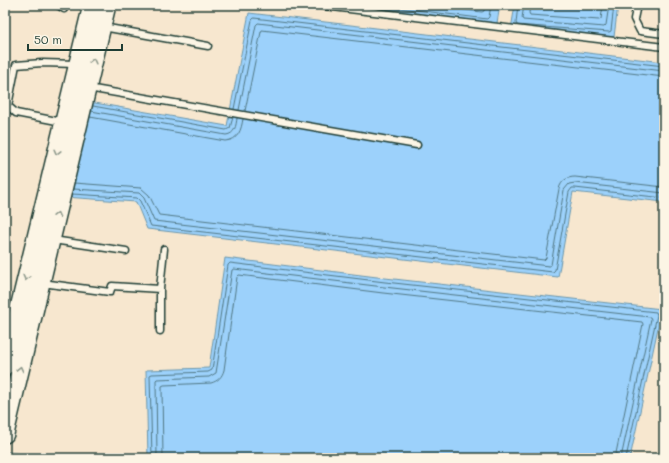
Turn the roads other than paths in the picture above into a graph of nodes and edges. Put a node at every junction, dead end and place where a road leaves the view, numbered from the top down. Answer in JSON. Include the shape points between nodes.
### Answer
{"nodes":[{"id":1,"x":58,"y":5,"type":"edge"},
{"id":2,"x":92,"y":5,"type":"edge"},
{"id":3,"x":107,"y":5,"type":"edge"},
{"id":4,"x":316,"y":5,"type":"edge"},
{"id":5,"x":637,"y":5,"type":"edge"},
{"id":6,"x":64,"y":8,"type":"dead end"},
{"id":7,"x":102,"y":26,"type":"junction"},
{"id":8,"x":664,"y":34,"type":"edge"},
{"id":9,"x":208,"y":46,"type":"dead end"},
{"id":10,"x":664,"y":47,"type":"edge"},
{"id":11,"x":78,"y":64,"type":"junction"},
{"id":12,"x":86,"y":88,"type":"junction"},
{"id":13,"x":64,"y":123,"type":"junction"},
{"id":14,"x":417,"y":145,"type":"dead end"},
{"id":15,"x":51,"y":239,"type":"junction"},
{"id":16,"x":164,"y":249,"type":"dead end"},
{"id":17,"x":126,"y":251,"type":"dead end"},
{"id":18,"x":41,"y":283,"type":"junction"},
{"id":19,"x":160,"y":289,"type":"junction"},
{"id":20,"x":160,"y":331,"type":"dead end"},
{"id":21,"x":5,"y":366,"type":"edge"},
{"id":22,"x":5,"y":434,"type":"edge"}],
"edges":[{"from":1,"to":6,"type":"lane"},
{"from":2,"to":11,"type":"street"},
{"from":3,"to":7,"type":"street"},
{"from":4,"to":10,"type":"lane"},
{"from":5,"to":8,"type":"lane","via":[[634,19],[640,31]]},
{"from":7,"to":9,"type":"lane"},
{"from":12,"to":7,"type":"street","one_way":true},
{"from":11,"to":13,"type":"street"},
{"from":11,"to":13,"type":"lane","via":[[16,65],[8,106],[16,113]]},
{"from":12,"to":14,"type":"lane"},
{"from":15,"to":12,"type":"street","one_way":true},
{"from":13,"to":21,"type":"street","one_way":true},
{"from":15,"to":17,"type":"lane"},
{"from":15,"to":18,"type":"street"},
{"from":16,"to":19,"type":"lane"},
{"from":18,"to":19,"type":"lane","via":[[110,292],[112,286]]},
{"from":22,"to":18,"type":"street","one_way":true},
{"from":19,"to":20,"type":"lane"}]}
